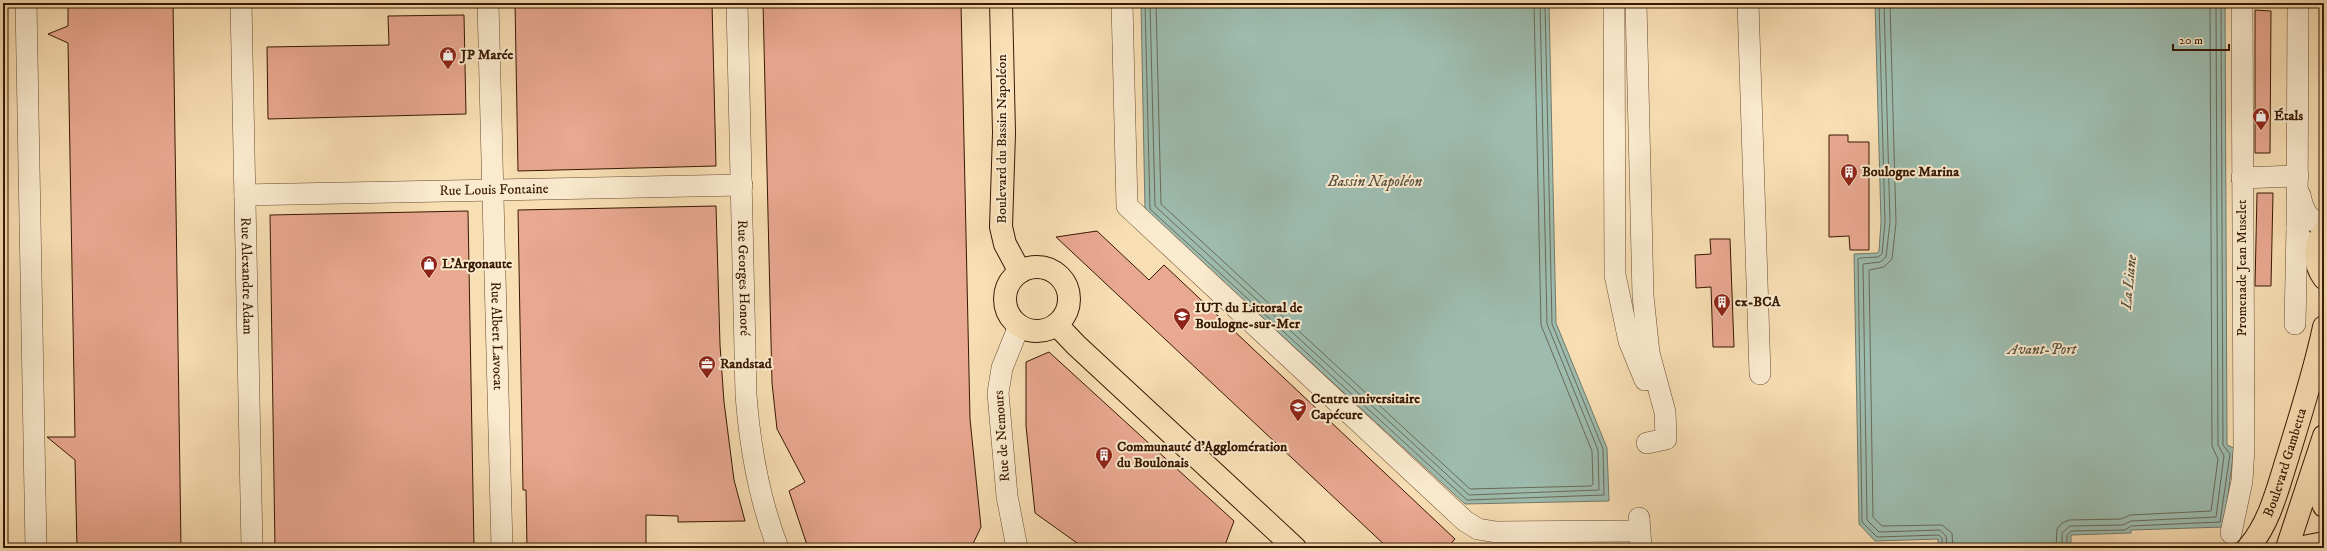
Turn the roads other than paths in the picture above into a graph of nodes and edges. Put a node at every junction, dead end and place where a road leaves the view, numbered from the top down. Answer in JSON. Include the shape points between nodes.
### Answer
{"nodes":[{"id":1,"x":26,"y":3,"type":"edge"},
{"id":2,"x":242,"y":3,"type":"edge"},
{"id":3,"x":488,"y":3,"type":"edge"},
{"id":4,"x":737,"y":3,"type":"edge"},
{"id":5,"x":1001,"y":3,"type":"edge"},
{"id":6,"x":1122,"y":3,"type":"edge"},
{"id":7,"x":1614,"y":3,"type":"edge"},
{"id":8,"x":1636,"y":3,"type":"edge"},
{"id":9,"x":1748,"y":3,"type":"edge"},
{"id":10,"x":2242,"y":3,"type":"edge"},
{"id":11,"x":2298,"y":3,"type":"edge"},
{"id":12,"x":2242,"y":178,"type":"junction"},
{"id":13,"x":2298,"y":182,"type":"junction"},
{"id":14,"x":742,"y":185,"type":"junction"},
{"id":15,"x":492,"y":190,"type":"junction"},
{"id":16,"x":245,"y":195,"type":"junction"},
{"id":17,"x":2324,"y":225,"type":"edge"},
{"id":18,"x":2297,"y":228,"type":"junction"},
{"id":19,"x":2324,"y":231,"type":"edge"},
{"id":20,"x":2316,"y":257,"type":"junction"},
{"id":21,"x":1020,"y":272,"type":"junction"},
{"id":22,"x":2324,"y":278,"type":"edge"},
{"id":23,"x":2295,"y":324,"type":"dead end"},
{"id":24,"x":1057,"y":325,"type":"junction"},
{"id":25,"x":1019,"y":326,"type":"junction"},
{"id":26,"x":2324,"y":326,"type":"edge"},
{"id":27,"x":1760,"y":374,"type":"dead end"},
{"id":28,"x":1665,"y":412,"type":"junction"},
{"id":29,"x":2324,"y":436,"type":"edge"},
{"id":30,"x":1647,"y":443,"type":"dead end"},
{"id":31,"x":2315,"y":466,"type":"junction"},
{"id":32,"x":2324,"y":506,"type":"edge"},
{"id":33,"x":1640,"y":532,"type":"edge"},
{"id":34,"x":2231,"y":533,"type":"dead end"},
{"id":35,"x":2324,"y":543,"type":"edge"},
{"id":36,"x":1293,"y":547,"type":"edge"},
{"id":37,"x":36,"y":548,"type":"edge"},
{"id":38,"x":252,"y":548,"type":"edge"},
{"id":39,"x":502,"y":548,"type":"edge"},
{"id":40,"x":778,"y":548,"type":"edge"},
{"id":41,"x":1017,"y":548,"type":"edge"},
{"id":42,"x":2248,"y":548,"type":"edge"},
{"id":43,"x":2287,"y":548,"type":"edge"},
{"id":44,"x":2298,"y":548,"type":"edge"}],
"edges":[{"from":1,"to":37,"type":"street"},
{"from":2,"to":16,"type":"street","name":"Rue Alexandre Adam"},
{"from":3,"to":15,"type":"street","name":"Rue Albert Lavocat"},
{"from":4,"to":14,"type":"street","name":"Rue Georges Honoré"},
{"from":5,"to":21,"type":"main road","name":"Boulevard du Bassin Napoléon","via":[[1004,133],[1001,227],[1005,244]]},
{"from":6,"to":33,"type":"street","via":[[1127,206],[1465,521],[1478,529],[1496,532]]},
{"from":7,"to":28,"type":"street","via":[[1616,275],[1629,341],[1646,383]]},
{"from":8,"to":28,"type":"street","via":[[1643,296],[1649,353]]},
{"from":9,"to":27,"type":"street"},
{"from":10,"to":12,"type":"street","name":"Promenade Jean Muselet"},
{"from":11,"to":13,"type":"street"},
{"from":12,"to":13,"type":"street"},
{"from":12,"to":34,"type":"street","name":"Promenade Jean Muselet","via":[[2244,448],[2242,481]]},
{"from":13,"to":17,"type":"street","via":[[2307,215],[2312,221]]},
{"from":13,"to":18,"type":"street"},
{"from":14,"to":15,"type":"street","name":"Rue Louis Fontaine"},
{"from":14,"to":40,"type":"street","name":"Rue Georges Honoré","via":[[744,367],[749,428],[764,505]]},
{"from":15,"to":16,"type":"street","name":"Rue Louis Fontaine"},
{"from":15,"to":39,"type":"street","name":"Rue Albert Lavocat"},
{"from":16,"to":38,"type":"street","name":"Rue Alexandre Adam"},
{"from":18,"to":20,"type":"street","via":[[2300,238]]},
{"from":18,"to":23,"type":"street"},
{"from":19,"to":20,"type":"main road","via":[[2317,244]]},
{"from":20,"to":22,"type":"main road"},
{"from":21,"to":24,"type":"main road","via":[[1032,267],[1046,268],[1064,281],[1068,289],[1069,302],[1065,315]]},
{"from":21,"to":25,"type":"main road","via":[[1008,284],[1005,301],[1010,317]]},
{"from":24,"to":25,"type":"main road","via":[[1038,332]]},
{"from":24,"to":36,"type":"main road"},
{"from":25,"to":41,"type":"street","name":"Rue de Nemours","via":[[1002,368],[998,393],[1006,490]]},
{"from":26,"to":42,"type":"main road","name":"Boulevard Gambetta","via":[[2306,398],[2274,499],[2263,526]]},
{"from":28,"to":30,"type":"street","via":[[1666,439]]},
{"from":29,"to":31,"type":"main road","name":"Boulevard Gambetta"},
{"from":31,"to":32,"type":"main road","via":[[2316,486]]},
{"from":31,"to":43,"type":"main road","name":"Boulevard Gambetta"},
{"from":35,"to":44,"type":"main road"}]}
